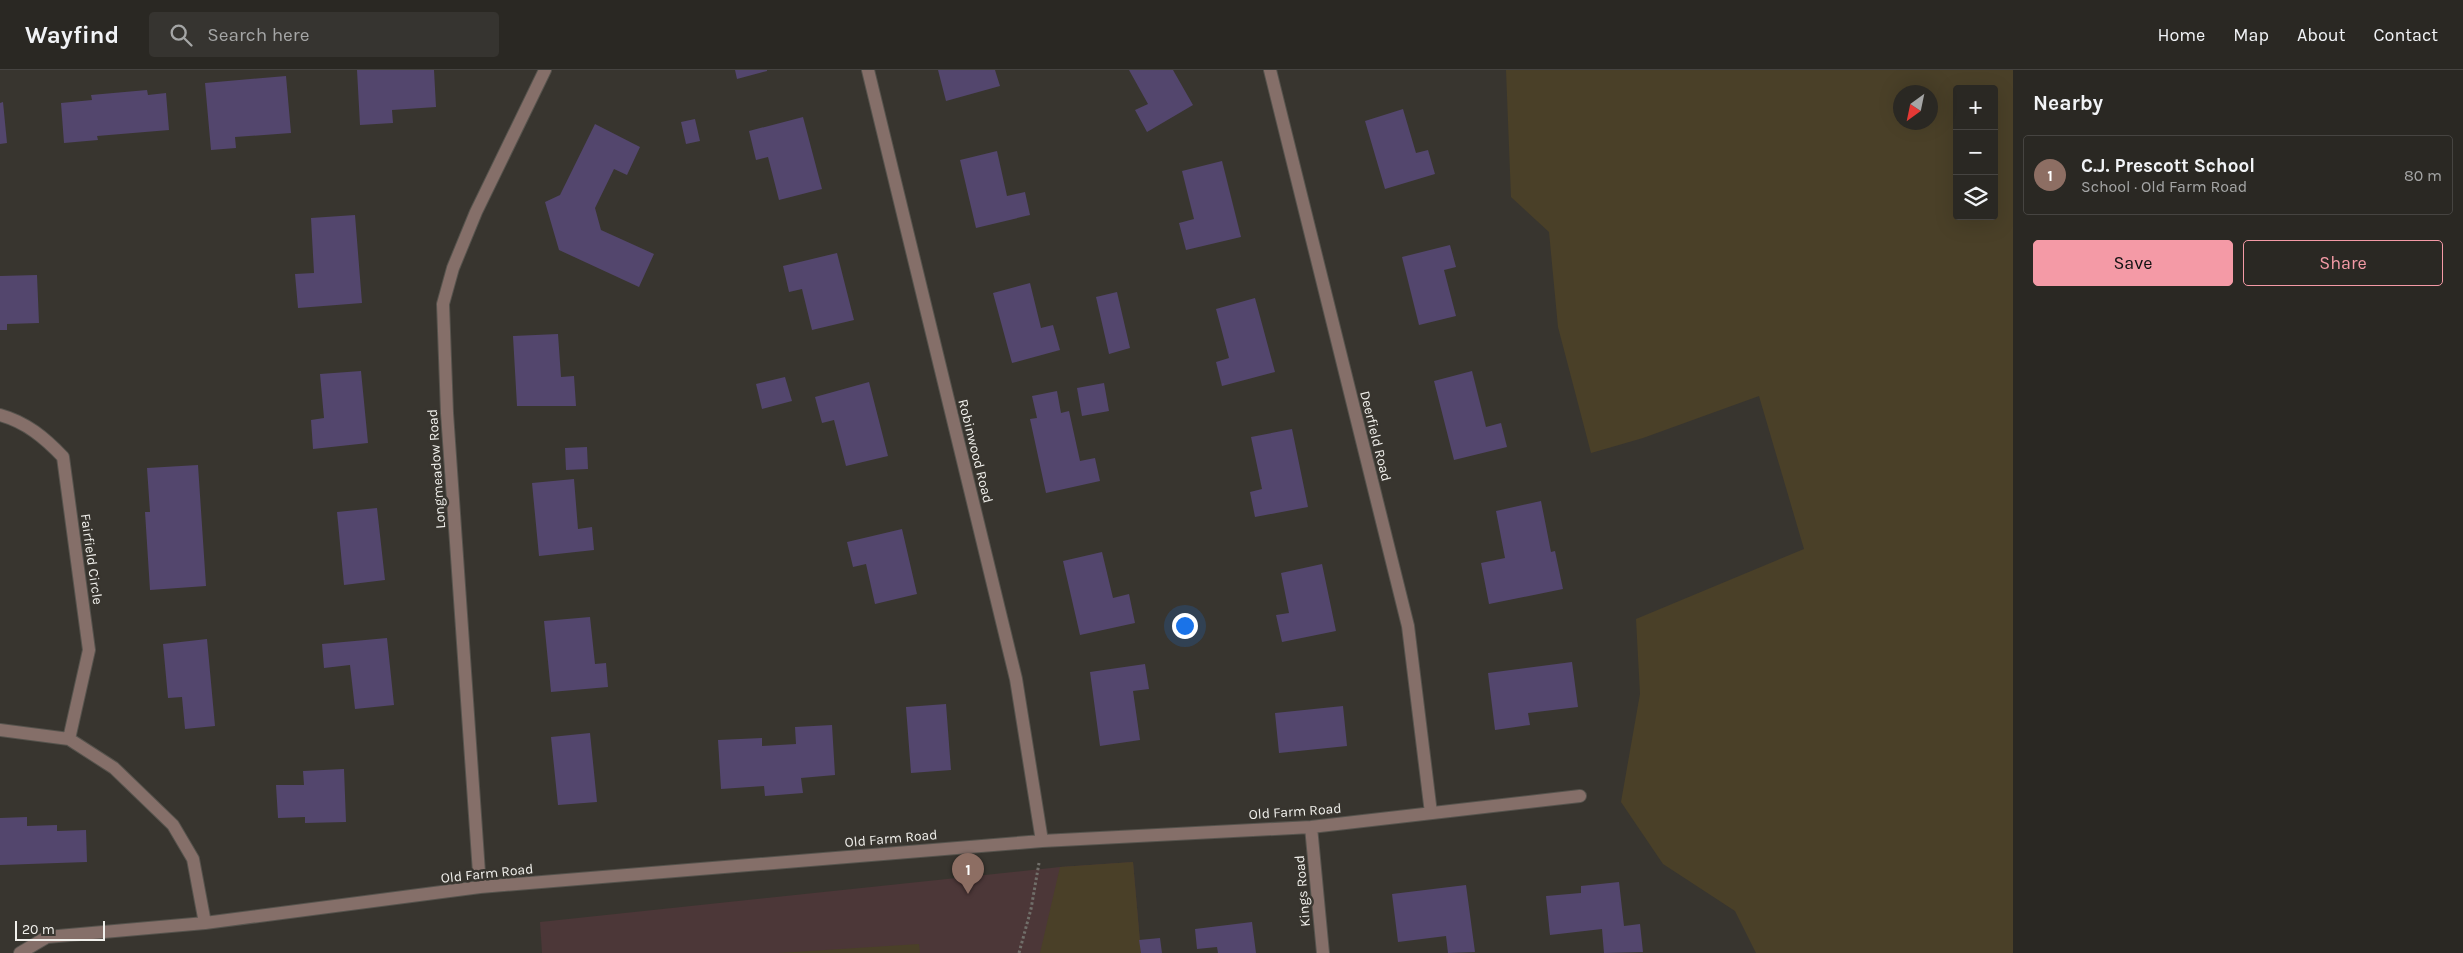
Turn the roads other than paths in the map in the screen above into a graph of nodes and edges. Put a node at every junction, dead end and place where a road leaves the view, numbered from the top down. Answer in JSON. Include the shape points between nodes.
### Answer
{"nodes":[{"id":1,"x":545,"y":70,"type":"edge"},
{"id":2,"x":868,"y":70,"type":"edge"},
{"id":3,"x":1270,"y":70,"type":"edge"},
{"id":4,"x":0,"y":415,"type":"edge"},
{"id":5,"x":0,"y":730,"type":"edge"},
{"id":6,"x":69,"y":739,"type":"junction"},
{"id":7,"x":1580,"y":796,"type":"dead end"},
{"id":8,"x":1431,"y":813,"type":"junction"},
{"id":9,"x":1311,"y":827,"type":"junction"},
{"id":10,"x":1042,"y":841,"type":"junction"},
{"id":11,"x":480,"y":887,"type":"junction"},
{"id":12,"x":205,"y":923,"type":"junction"},
{"id":13,"x":20,"y":953,"type":"edge"},
{"id":14,"x":1322,"y":953,"type":"edge"}],
"edges":[{"from":1,"to":11,"type":"street","name":"Longmeadow Road","via":[[476,212],[453,268],[443,304],[447,413]]},
{"from":2,"to":10,"type":"street","name":"Robinwood Road","via":[[1016,679]]},
{"from":3,"to":8,"type":"street","name":"Deerfield Road","via":[[1408,626]]},
{"from":4,"to":6,"type":"street","name":"Fairfield Circle","via":[[12,418],[44,437],[63,457],[89,650]]},
{"from":5,"to":6,"type":"street"},
{"from":6,"to":12,"type":"street","via":[[114,768],[173,825],[193,859]]},
{"from":7,"to":8,"type":"street","name":"Old Farm Road"},
{"from":8,"to":9,"type":"street","name":"Old Farm Road"},
{"from":9,"to":10,"type":"street","name":"Old Farm Road"},
{"from":9,"to":14,"type":"street","name":"Kings Road"},
{"from":10,"to":11,"type":"street","name":"Old Farm Road"},
{"from":11,"to":12,"type":"street","name":"Old Farm Road"},
{"from":12,"to":13,"type":"street","name":"Old Farm Road","via":[[47,937]]}]}
